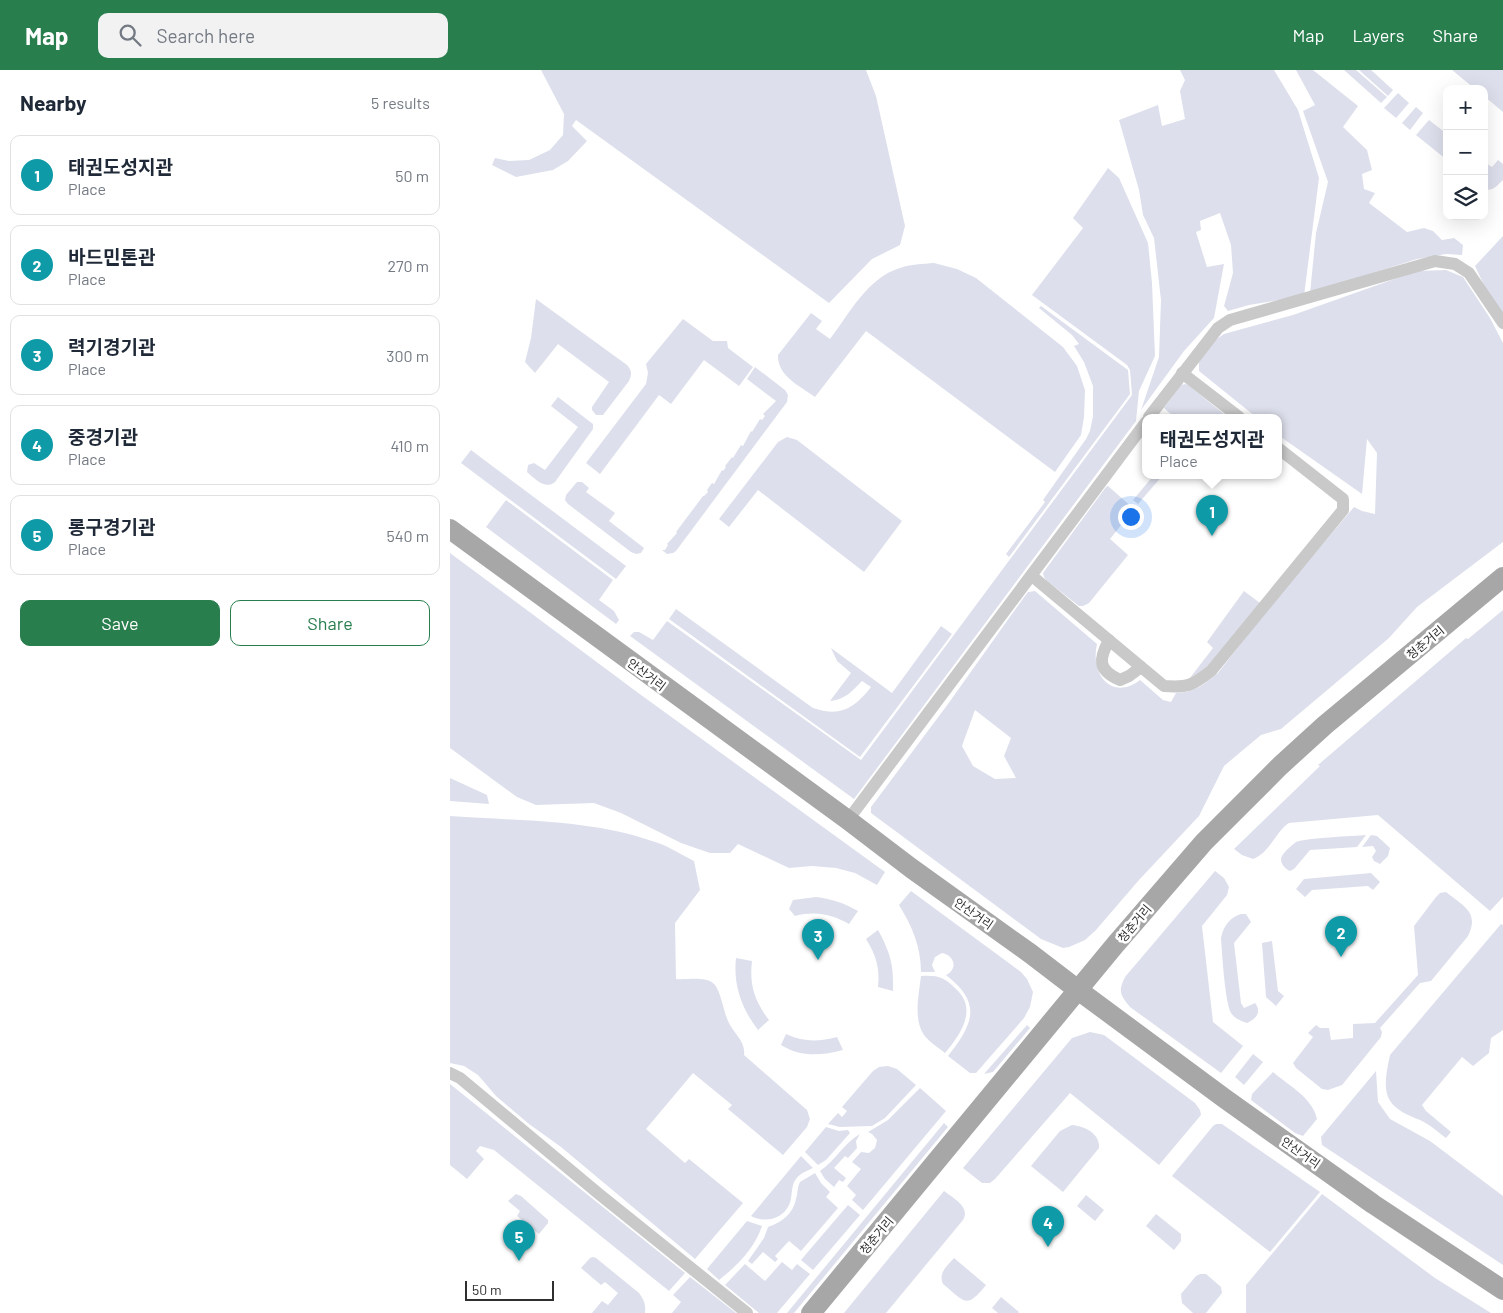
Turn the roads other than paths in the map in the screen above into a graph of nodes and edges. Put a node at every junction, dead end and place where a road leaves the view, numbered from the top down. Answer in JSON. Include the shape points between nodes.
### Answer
{"nodes":[{"id":1,"x":1503,"y":322,"type":"edge"},
{"id":2,"x":1182,"y":373,"type":"junction"},
{"id":3,"x":1151,"y":414,"type":"edge"},
{"id":4,"x":1234,"y":414,"type":"edge"},
{"id":5,"x":1142,"y":427,"type":"edge"},
{"id":6,"x":1282,"y":451,"type":"edge"},
{"id":7,"x":450,"y":529,"type":"edge"},
{"id":8,"x":1032,"y":576,"type":"junction"},
{"id":9,"x":1503,"y":577,"type":"edge"},
{"id":10,"x":1109,"y":640,"type":"junction"},
{"id":11,"x":1141,"y":667,"type":"junction"},
{"id":12,"x":848,"y":820,"type":"junction"},
{"id":13,"x":1078,"y":990,"type":"junction"},
{"id":14,"x":450,"y":1073,"type":"edge"},
{"id":15,"x":1503,"y":1290,"type":"edge"},
{"id":16,"x":747,"y":1313,"type":"edge"},
{"id":17,"x":811,"y":1313,"type":"edge"}],
"edges":[{"from":1,"to":2,"type":"street","via":[[1469,273],[1455,264],[1435,261],[1230,320],[1218,328]]},
{"from":2,"to":3,"type":"street"},
{"from":2,"to":4,"type":"street"},
{"from":5,"to":8,"type":"street"},
{"from":6,"to":11,"type":"street","via":[[1343,498],[1343,510],[1211,671],[1184,688],[1164,686]]},
{"from":7,"to":12,"type":"main road","name":"안산거리"},
{"from":8,"to":10,"type":"street"},
{"from":8,"to":12,"type":"street"},
{"from":9,"to":13,"type":"main road","name":"청춘거리","via":[[1325,725],[1260,786],[1168,882]]},
{"from":10,"to":11,"type":"street"},
{"from":10,"to":11,"type":"street","via":[[1101,654],[1103,667],[1109,675],[1120,680]]},
{"from":12,"to":13,"type":"main road","name":"안산거리"},
{"from":13,"to":15,"type":"main road","name":"안산거리","via":[[1224,1098]]},
{"from":13,"to":17,"type":"main road","name":"청춘거리"},
{"from":14,"to":16,"type":"street"}]}
